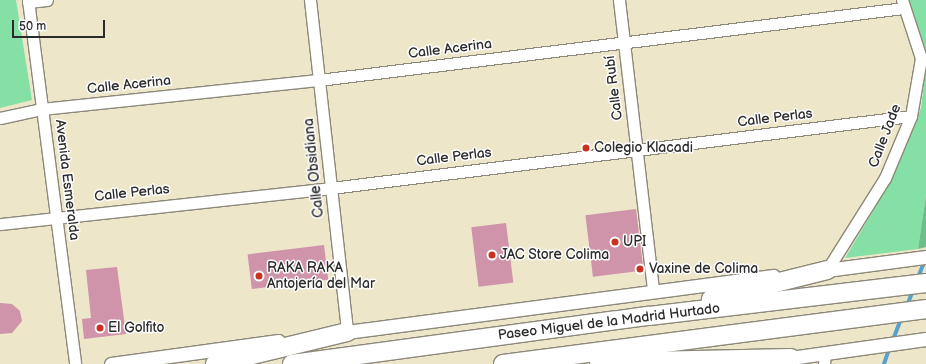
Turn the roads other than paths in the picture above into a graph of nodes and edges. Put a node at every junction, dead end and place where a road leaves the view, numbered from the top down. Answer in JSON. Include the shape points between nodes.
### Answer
{"nodes":[{"id":1,"x":47,"y":0,"type":"edge"},
{"id":2,"x":310,"y":0,"type":"edge"},
{"id":3,"x":619,"y":0,"type":"edge"},
{"id":4,"x":28,"y":1,"type":"edge"},
{"id":5,"x":903,"y":4,"type":"edge"},
{"id":6,"x":624,"y":43,"type":"junction"},
{"id":7,"x":319,"y":80,"type":"junction"},
{"id":8,"x":42,"y":109,"type":"junction"},
{"id":9,"x":911,"y":116,"type":"junction"},
{"id":10,"x":0,"y":118,"type":"edge"},
{"id":11,"x":636,"y":150,"type":"junction"},
{"id":12,"x":331,"y":188,"type":"junction"},
{"id":13,"x":56,"y":216,"type":"junction"},
{"id":14,"x":0,"y":224,"type":"edge"},
{"id":15,"x":926,"y":257,"type":"edge"},
{"id":16,"x":827,"y":270,"type":"junction"},
{"id":17,"x":926,"y":283,"type":"edge"},
{"id":18,"x":653,"y":291,"type":"junction"},
{"id":19,"x":926,"y":309,"type":"edge"},
{"id":20,"x":648,"y":316,"type":"junction"},
{"id":21,"x":347,"y":332,"type":"junction"},
{"id":22,"x":926,"y":339,"type":"edge"},
{"id":23,"x":791,"y":358,"type":"junction"},
{"id":24,"x":825,"y":358,"type":"edge"},
{"id":25,"x":75,"y":364,"type":"edge"},
{"id":26,"x":111,"y":364,"type":"edge"},
{"id":27,"x":215,"y":364,"type":"edge"},
{"id":28,"x":292,"y":364,"type":"edge"},
{"id":29,"x":507,"y":364,"type":"edge"},
{"id":30,"x":741,"y":364,"type":"edge"}],
"edges":[{"from":1,"to":4,"type":"street"},
{"from":2,"to":7,"type":"street","name":"Calle Obsidiana"},
{"from":3,"to":6,"type":"street","name":"Calle Rubí"},
{"from":4,"to":8,"type":"street","name":"Avenida Esmeralda"},
{"from":5,"to":6,"type":"street","name":"Calle Acerina"},
{"from":5,"to":9,"type":"street","name":"Calle Jade","via":[[921,58]]},
{"from":6,"to":7,"type":"street","name":"Calle Acerina"},
{"from":6,"to":11,"type":"street","name":"Calle Rubí"},
{"from":7,"to":8,"type":"street","name":"Calle Acerina"},
{"from":7,"to":12,"type":"street","name":"Calle Obsidiana"},
{"from":8,"to":10,"type":"street","name":"Calle Acerina"},
{"from":8,"to":13,"type":"street","name":"Avenida Esmeralda"},
{"from":9,"to":11,"type":"street","name":"Calle Perlas"},
{"from":9,"to":16,"type":"street","name":"Calle Jade","via":[[885,178]]},
{"from":11,"to":12,"type":"street","name":"Calle Perlas"},
{"from":11,"to":18,"type":"street","name":"Calle Rubí"},
{"from":12,"to":13,"type":"street","name":"Calle Perlas"},
{"from":12,"to":21,"type":"street","name":"Calle Obsidiana"},
{"from":13,"to":14,"type":"street","name":"Calle Perlas"},
{"from":13,"to":25,"type":"street","name":"Avenida Esmeralda"},
{"from":15,"to":16,"type":"street"},
{"from":16,"to":18,"type":"street"},
{"from":16,"to":20,"type":"highway"},
{"from":17,"to":20,"type":"highway","name":"Paseo Miguel de la Madrid Hurtado"},
{"from":18,"to":21,"type":"street"},
{"from":19,"to":29,"type":"highway","name":"Paseo Miguel de la Madrid Hurtado"},
{"from":20,"to":28,"type":"highway","name":"Paseo Miguel de la Madrid Hurtado"},
{"from":21,"to":26,"type":"street"},
{"from":21,"to":27,"type":"highway"},
{"from":22,"to":24,"type":"street","via":[[870,347]]},
{"from":23,"to":24,"type":"street"},
{"from":23,"to":29,"type":"highway"},
{"from":23,"to":30,"type":"street"}]}
